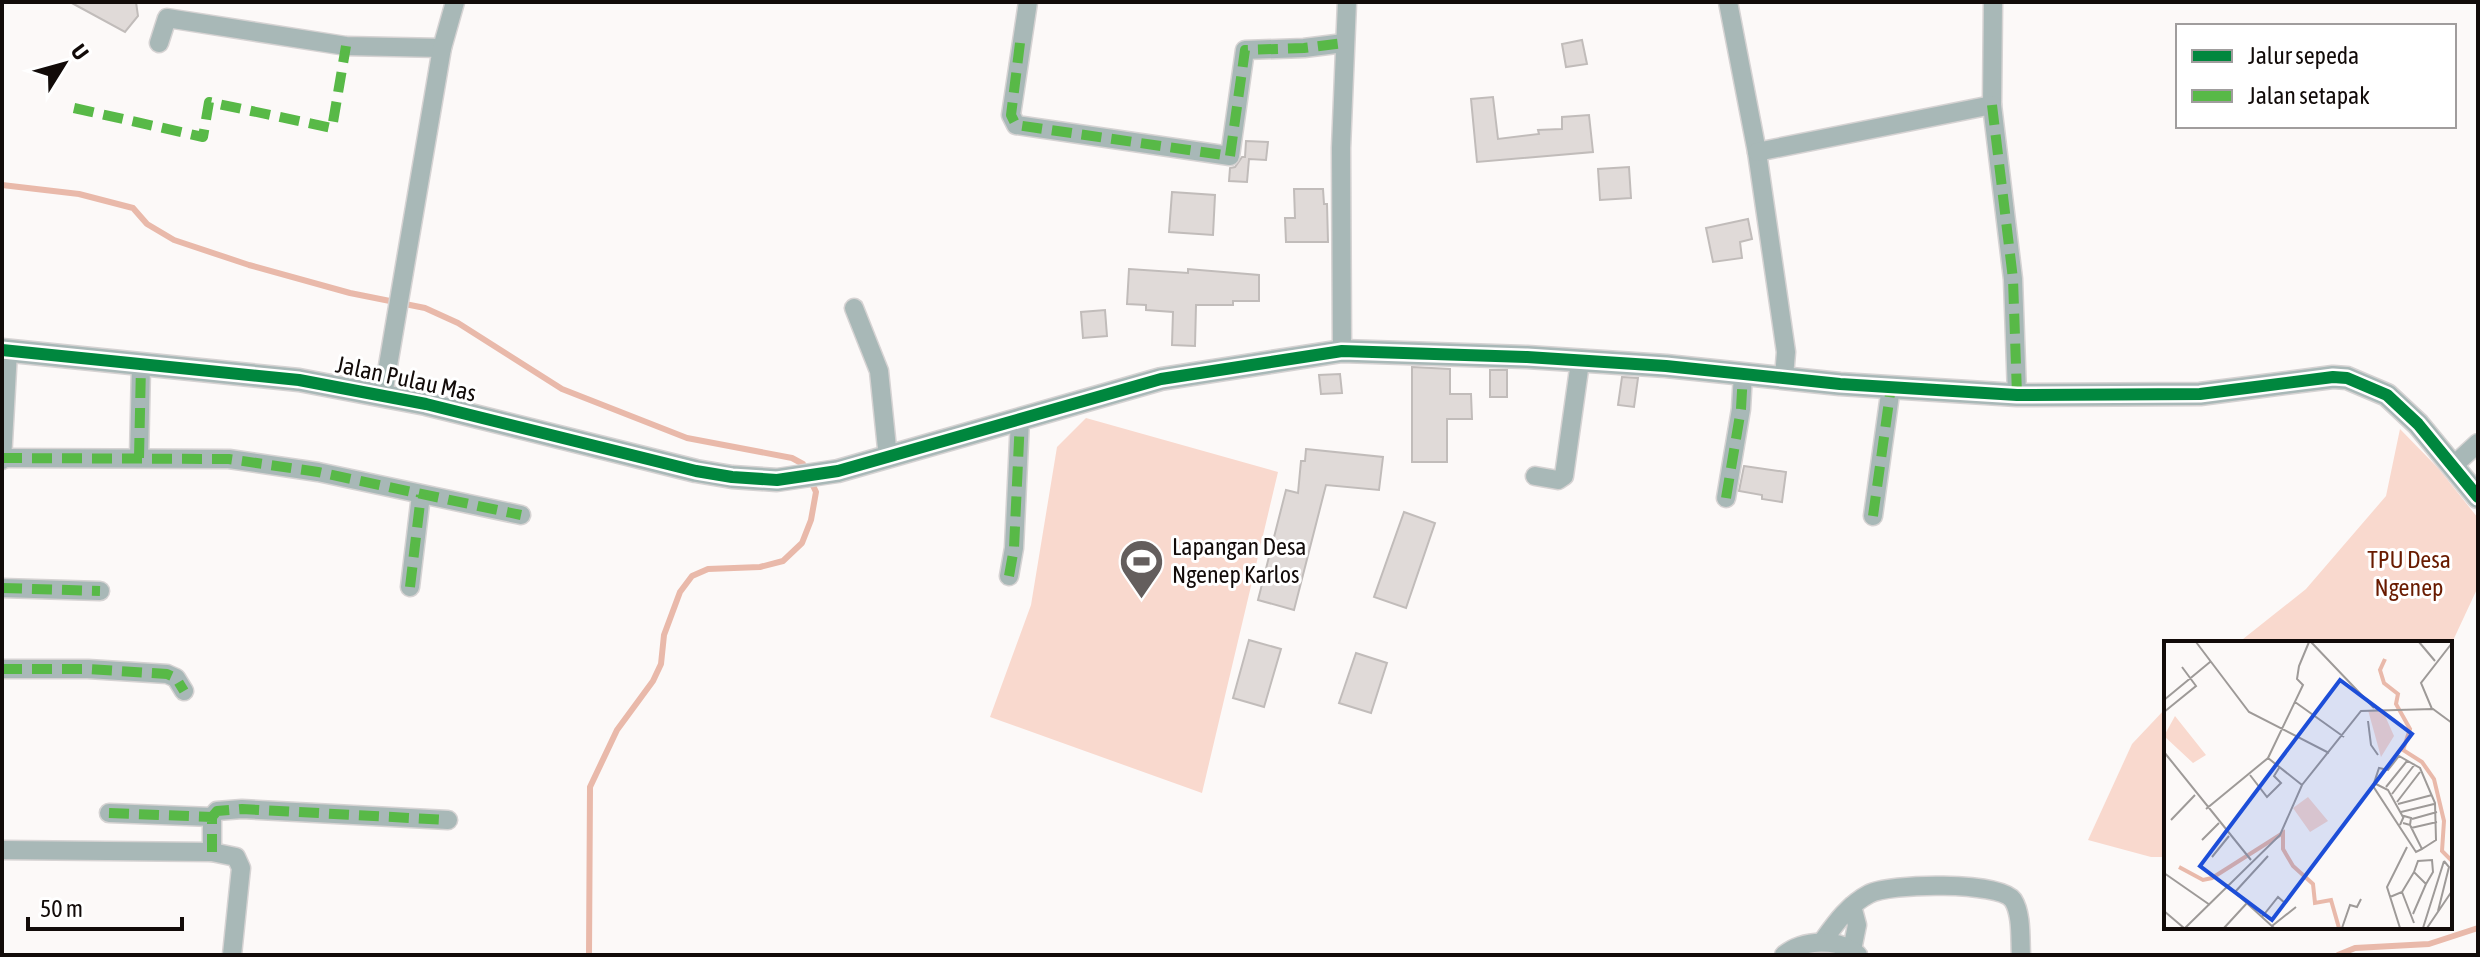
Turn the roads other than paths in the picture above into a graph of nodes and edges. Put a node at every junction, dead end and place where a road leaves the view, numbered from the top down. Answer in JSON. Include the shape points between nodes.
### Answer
{"nodes":[{"id":1,"x":455,"y":2,"type":"edge"},
{"id":2,"x":1028,"y":2,"type":"edge"},
{"id":3,"x":1347,"y":2,"type":"edge"},
{"id":4,"x":1728,"y":2,"type":"edge"},
{"id":5,"x":1993,"y":2,"type":"edge"},
{"id":6,"x":159,"y":43,"type":"dead end"},
{"id":7,"x":1344,"y":43,"type":"junction"},
{"id":8,"x":442,"y":48,"type":"junction"},
{"id":9,"x":1992,"y":105,"type":"junction"},
{"id":10,"x":1757,"y":152,"type":"junction"},
{"id":11,"x":854,"y":308,"type":"dead end"},
{"id":12,"x":5,"y":350,"type":"edge"},
{"id":13,"x":1342,"y":351,"type":"junction"},
{"id":14,"x":1580,"y":362,"type":"junction"},
{"id":15,"x":141,"y":365,"type":"junction"},
{"id":16,"x":1743,"y":373,"type":"junction"},
{"id":17,"x":1784,"y":377,"type":"junction"},
{"id":18,"x":1891,"y":387,"type":"junction"},
{"id":19,"x":383,"y":395,"type":"junction"},
{"id":20,"x":2017,"y":395,"type":"junction"},
{"id":21,"x":1020,"y":419,"type":"junction"},
{"id":22,"x":2478,"y":443,"type":"edge"},
{"id":23,"x":139,"y":458,"type":"junction"},
{"id":24,"x":888,"y":458,"type":"junction"},
{"id":25,"x":2,"y":459,"type":"edge"},
{"id":26,"x":2454,"y":465,"type":"junction"},
{"id":27,"x":1535,"y":476,"type":"dead end"},
{"id":28,"x":421,"y":495,"type":"junction"},
{"id":29,"x":2478,"y":497,"type":"edge"},
{"id":30,"x":1726,"y":498,"type":"dead end"},
{"id":31,"x":521,"y":515,"type":"dead end"},
{"id":32,"x":1873,"y":516,"type":"dead end"},
{"id":33,"x":1009,"y":576,"type":"dead end"},
{"id":34,"x":410,"y":587,"type":"dead end"},
{"id":35,"x":2,"y":588,"type":"edge"},
{"id":36,"x":100,"y":591,"type":"dead end"},
{"id":37,"x":2,"y":669,"type":"edge"},
{"id":38,"x":184,"y":691,"type":"dead end"},
{"id":39,"x":109,"y":813,"type":"dead end"},
{"id":40,"x":212,"y":817,"type":"junction"},
{"id":41,"x":448,"y":820,"type":"dead end"},
{"id":42,"x":2,"y":850,"type":"edge"},
{"id":43,"x":212,"y":852,"type":"junction"},
{"id":44,"x":1852,"y":906,"type":"junction"},
{"id":45,"x":1822,"y":942,"type":"junction"},
{"id":46,"x":1855,"y":952,"type":"edge"},
{"id":47,"x":232,"y":955,"type":"edge"},
{"id":48,"x":1784,"y":955,"type":"edge"},
{"id":49,"x":2021,"y":955,"type":"edge"}],
"edges":[{"from":1,"to":8,"type":"street"},
{"from":2,"to":7,"type":"street","via":[[1011,115],[1016,125],[1230,156],[1245,50]]},
{"from":3,"to":7,"type":"street"},
{"from":4,"to":10,"type":"street"},
{"from":5,"to":9,"type":"street"},
{"from":6,"to":8,"type":"street","via":[[167,18],[346,46]]},
{"from":7,"to":13,"type":"street"},
{"from":8,"to":19,"type":"street"},
{"from":9,"to":10,"type":"street"},
{"from":9,"to":20,"type":"street","via":[[2013,279]]},
{"from":10,"to":17,"type":"street","via":[[1786,352]]},
{"from":11,"to":24,"type":"street","via":[[881,379]]},
{"from":12,"to":15,"type":"street","name":"Jalan Pulau Mas"},
{"from":12,"to":25,"type":"street"},
{"from":13,"to":14,"type":"street","name":"Jalan Pulau Mas"},
{"from":13,"to":21,"type":"street","name":"Jalan Pulau Mas","via":[[1161,379]]},
{"from":14,"to":16,"type":"street","name":"Jalan Pulau Mas"},
{"from":14,"to":27,"type":"street","via":[[1564,476]]},
{"from":15,"to":19,"type":"street","name":"Jalan Pulau Mas","via":[[299,380]]},
{"from":15,"to":23,"type":"street"},
{"from":16,"to":17,"type":"street","name":"Jalan Pulau Mas"},
{"from":16,"to":30,"type":"street"},
{"from":17,"to":18,"type":"street","name":"Jalan Pulau Mas"},
{"from":18,"to":20,"type":"street","name":"Jalan Pulau Mas"},
{"from":18,"to":32,"type":"street"},
{"from":19,"to":24,"type":"street","name":"Jalan Pulau Mas","via":[[696,471],[749,479],[838,471]]},
{"from":20,"to":26,"type":"street","name":"Jalan Pulau Mas","via":[[2200,394],[2347,378],[2387,395]]},
{"from":21,"to":24,"type":"street","name":"Jalan Pulau Mas"},
{"from":21,"to":33,"type":"street"},
{"from":22,"to":26,"type":"street"},
{"from":23,"to":25,"type":"street"},
{"from":23,"to":28,"type":"street","via":[[253,461]]},
{"from":26,"to":29,"type":"street","name":"Jalan Pulau Mas"},
{"from":28,"to":31,"type":"street"},
{"from":28,"to":34,"type":"street"},
{"from":35,"to":36,"type":"street"},
{"from":37,"to":38,"type":"street","via":[[167,674]]},
{"from":39,"to":40,"type":"street"},
{"from":40,"to":41,"type":"street","via":[[217,811],[242,809]]},
{"from":40,"to":43,"type":"street"},
{"from":42,"to":43,"type":"street"},
{"from":43,"to":47,"type":"street","via":[[234,856],[241,864]]},
{"from":44,"to":45,"type":"street"},
{"from":44,"to":46,"type":"street"},
{"from":44,"to":49,"type":"street","via":[[1869,894],[1894,888],[1996,889],[2015,904]]},
{"from":45,"to":46,"type":"street"},
{"from":45,"to":48,"type":"street"}]}
